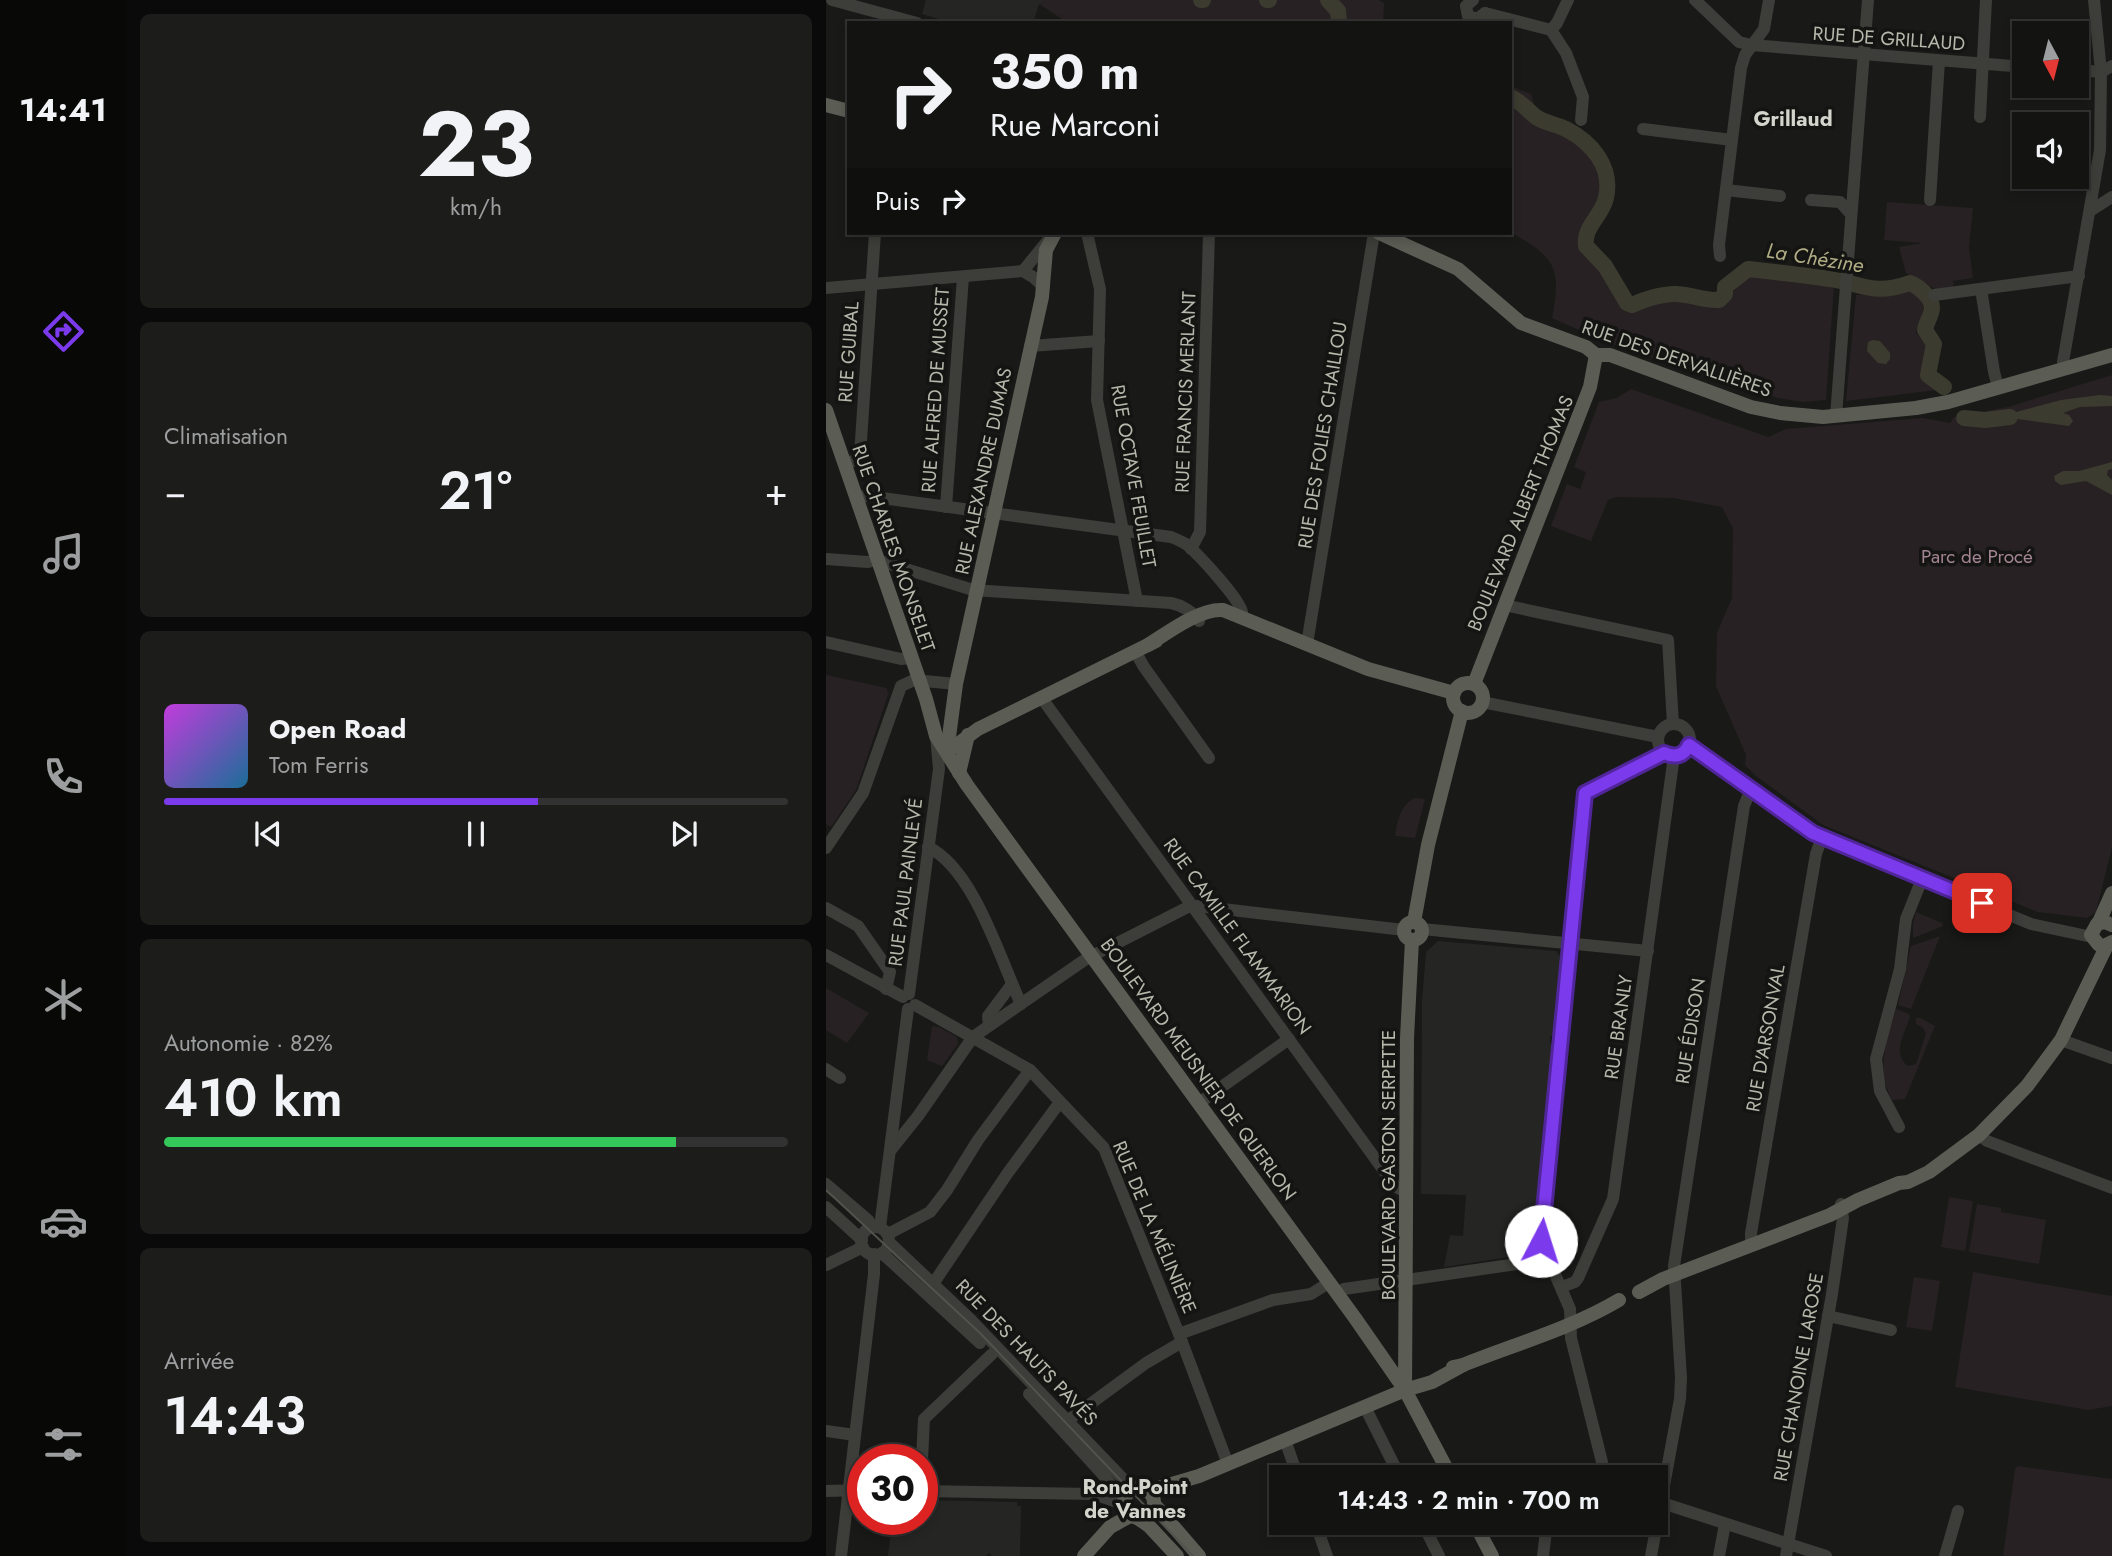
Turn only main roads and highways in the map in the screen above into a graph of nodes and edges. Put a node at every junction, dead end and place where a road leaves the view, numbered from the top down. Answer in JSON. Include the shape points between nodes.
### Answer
{"nodes":[{"id":1,"x":826,"y":105,"type":"edge"},
{"id":2,"x":847,"y":110,"type":"edge"},
{"id":3,"x":1053,"y":235,"type":"edge"},
{"id":4,"x":1382,"y":235,"type":"edge"},
{"id":5,"x":1596,"y":355,"type":"junction"},
{"id":6,"x":2112,"y":355,"type":"edge"},
{"id":7,"x":826,"y":410,"type":"edge"},
{"id":8,"x":1474,"y":684,"type":"junction"},
{"id":9,"x":1454,"y":693,"type":"junction"},
{"id":10,"x":1462,"y":711,"type":"junction"},
{"id":11,"x":943,"y":733,"type":"junction"},
{"id":12,"x":968,"y":735,"type":"junction"},
{"id":13,"x":947,"y":752,"type":"junction"},
{"id":14,"x":959,"y":773,"type":"junction"},
{"id":15,"x":2112,"y":894,"type":"edge"},
{"id":16,"x":2103,"y":933,"type":"edge"},
{"id":17,"x":1405,"y":1390,"type":"junction"},
{"id":18,"x":1445,"y":1465,"type":"edge"},
{"id":19,"x":1149,"y":1497,"type":"junction"},
{"id":20,"x":1129,"y":1510,"type":"junction"},
{"id":21,"x":1481,"y":1535,"type":"edge"},
{"id":22,"x":1084,"y":1556,"type":"edge"},
{"id":23,"x":1177,"y":1556,"type":"edge"},
{"id":24,"x":1199,"y":1556,"type":"edge"},
{"id":25,"x":1492,"y":1556,"type":"edge"}],
"edges":[{"from":1,"to":2,"type":"main road"},
{"from":3,"to":11,"type":"main road","name":"RUE ALEXANDRE DUMAS","via":[[952,712]]},
{"from":4,"to":5,"type":"main road","name":"RUE DES DERVALLIÈRES","via":[[1458,269],[1521,323]]},
{"from":5,"to":6,"type":"main road","name":"RUE DES DERVALLIÈRES","via":[[1610,355],[1751,407],[1809,416],[1948,402]]},
{"from":5,"to":8,"type":"main road","name":"BOULEVARD ALBERT THOMAS","via":[[1590,387]]},
{"from":7,"to":11,"type":"main road","name":"RUE CHARLES MONSELET","via":[[911,658]]},
{"from":8,"to":9,"type":"main road","via":[[1462,684]]},
{"from":8,"to":10,"type":"main road","via":[[1482,702],[1474,711]]},
{"from":9,"to":10,"type":"main road","via":[[1454,703]]},
{"from":9,"to":12,"type":"main road","via":[[1368,669],[1220,608]]},
{"from":10,"to":17,"type":"main road","name":"BOULEVARD GASTON SERPETTE","via":[[1427,845],[1413,930],[1407,1038]]},
{"from":11,"to":12,"type":"main road"},
{"from":11,"to":13,"type":"main road","name":"RUE ALEXANDRE DUMAS"},
{"from":12,"to":13,"type":"main road"},
{"from":12,"to":14,"type":"main road"},
{"from":13,"to":14,"type":"main road","name":"BOULEVARD MEUSNIER DE QUERLON"},
{"from":14,"to":17,"type":"main road","name":"BOULEVARD MEUSNIER DE QUERLON"},
{"from":15,"to":16,"type":"main road"},
{"from":16,"to":17,"type":"main road","via":[[2089,981],[2061,1040],[2027,1086],[1979,1135],[1928,1172]]},
{"from":17,"to":18,"type":"main road","name":"BOULEVARD MEUSNIER DE QUERLON"},
{"from":17,"to":19,"type":"main road"},
{"from":19,"to":20,"type":"main road","via":[[1130,1492]]},
{"from":19,"to":20,"type":"main road","via":[[1149,1515]]},
{"from":19,"to":24,"type":"main road"},
{"from":20,"to":22,"type":"main road"},
{"from":20,"to":23,"type":"main road"},
{"from":21,"to":25,"type":"main road"}]}
